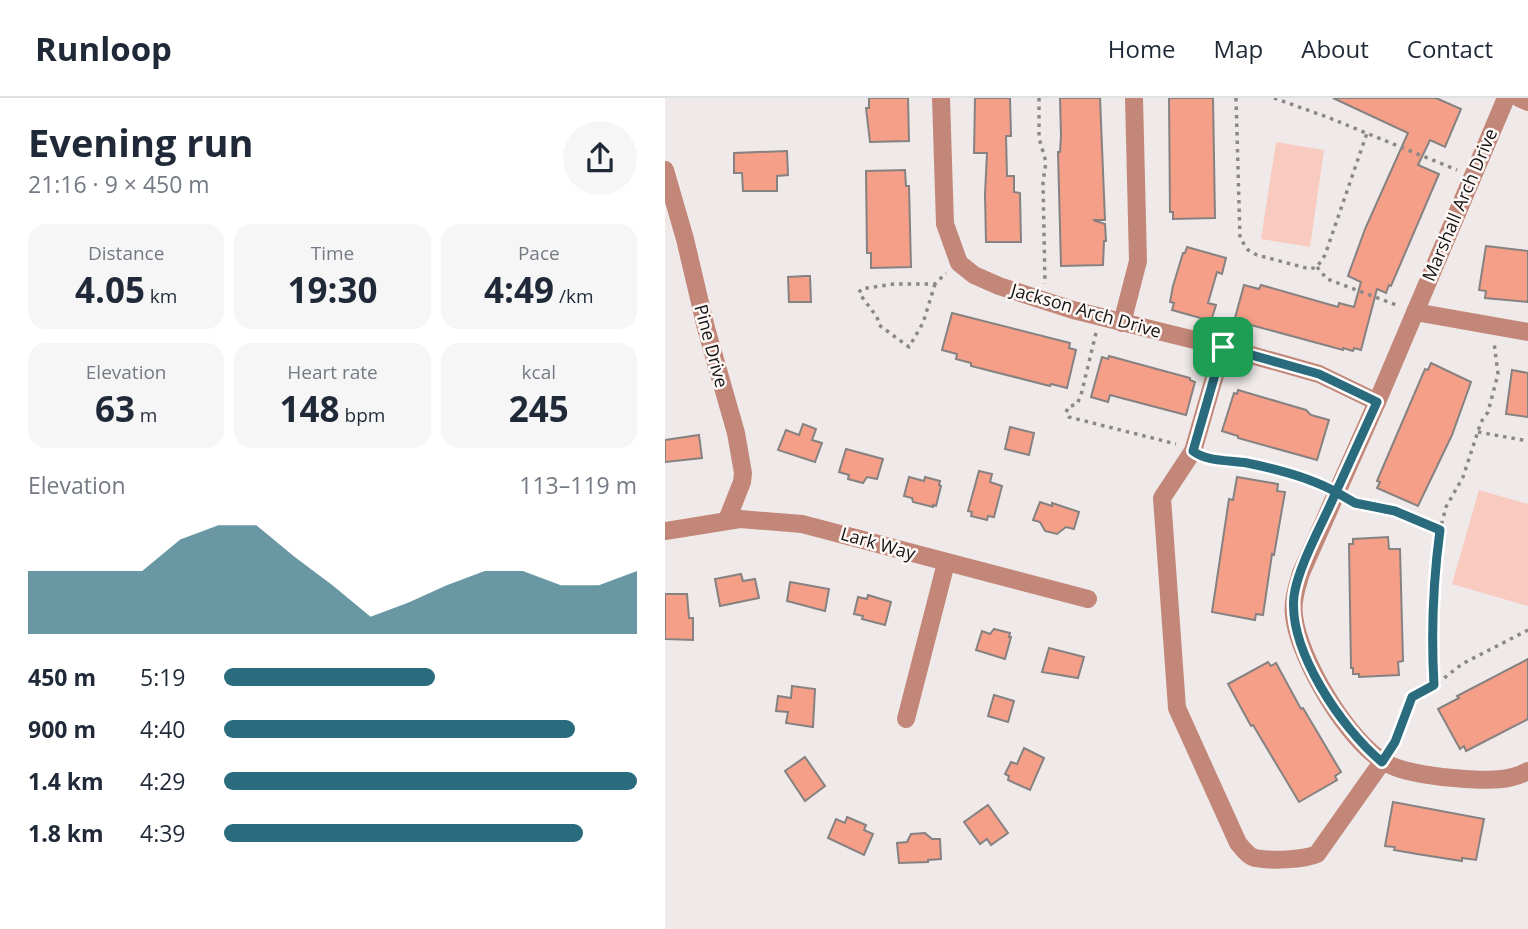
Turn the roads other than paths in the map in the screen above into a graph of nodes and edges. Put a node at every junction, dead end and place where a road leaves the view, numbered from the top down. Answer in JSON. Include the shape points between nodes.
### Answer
{"nodes":[{"id":1,"x":941,"y":98,"type":"edge"},
{"id":2,"x":1135,"y":98,"type":"edge"},
{"id":3,"x":1506,"y":98,"type":"edge"},
{"id":4,"x":1519,"y":98,"type":"edge"},
{"id":5,"x":1528,"y":102,"type":"edge"},
{"id":6,"x":665,"y":170,"type":"edge"},
{"id":7,"x":1415,"y":312,"type":"junction"},
{"id":8,"x":1122,"y":323,"type":"junction"},
{"id":9,"x":1528,"y":332,"type":"edge"},
{"id":10,"x":1223,"y":347,"type":"junction"},
{"id":11,"x":1377,"y":402,"type":"junction"},
{"id":12,"x":727,"y":520,"type":"junction"},
{"id":13,"x":665,"y":531,"type":"edge"},
{"id":14,"x":946,"y":563,"type":"junction"},
{"id":15,"x":1089,"y":599,"type":"dead end"},
{"id":16,"x":906,"y":719,"type":"dead end"},
{"id":17,"x":1382,"y":762,"type":"junction"},
{"id":18,"x":1528,"y":771,"type":"edge"}],
"edges":[{"from":1,"to":8,"type":"street","name":"Jackson Arch Drive","via":[[945,224],[959,263],[999,286]]},
{"from":2,"to":8,"type":"street","via":[[1138,261]]},
{"from":3,"to":7,"type":"street","name":"Marshall Arch Drive"},
{"from":4,"to":5,"type":"street"},
{"from":6,"to":12,"type":"street","name":"Pine Drive","via":[[736,433],[743,473]]},
{"from":7,"to":9,"type":"street"},
{"from":7,"to":11,"type":"street","name":"Marshall Arch Drive"},
{"from":8,"to":10,"type":"street","name":"Jackson Arch Drive"},
{"from":10,"to":11,"type":"street","name":"Jackson Arch Drive","via":[[1319,374]]},
{"from":10,"to":17,"type":"street","via":[[1193,451],[1162,498],[1177,708],[1238,844],[1255,858],[1305,859],[1317,854]]},
{"from":11,"to":17,"type":"street","name":"Marshall Arch Drive","via":[[1301,573],[1294,615],[1311,668],[1347,727]]},
{"from":12,"to":13,"type":"street","name":"Lark Way"},
{"from":12,"to":14,"type":"street","name":"Lark Way","via":[[801,524]]},
{"from":14,"to":15,"type":"street","name":"Lark Way"},
{"from":14,"to":16,"type":"street"},
{"from":17,"to":18,"type":"street","name":"Marshall Arch Drive","via":[[1459,778],[1500,780]]}]}
